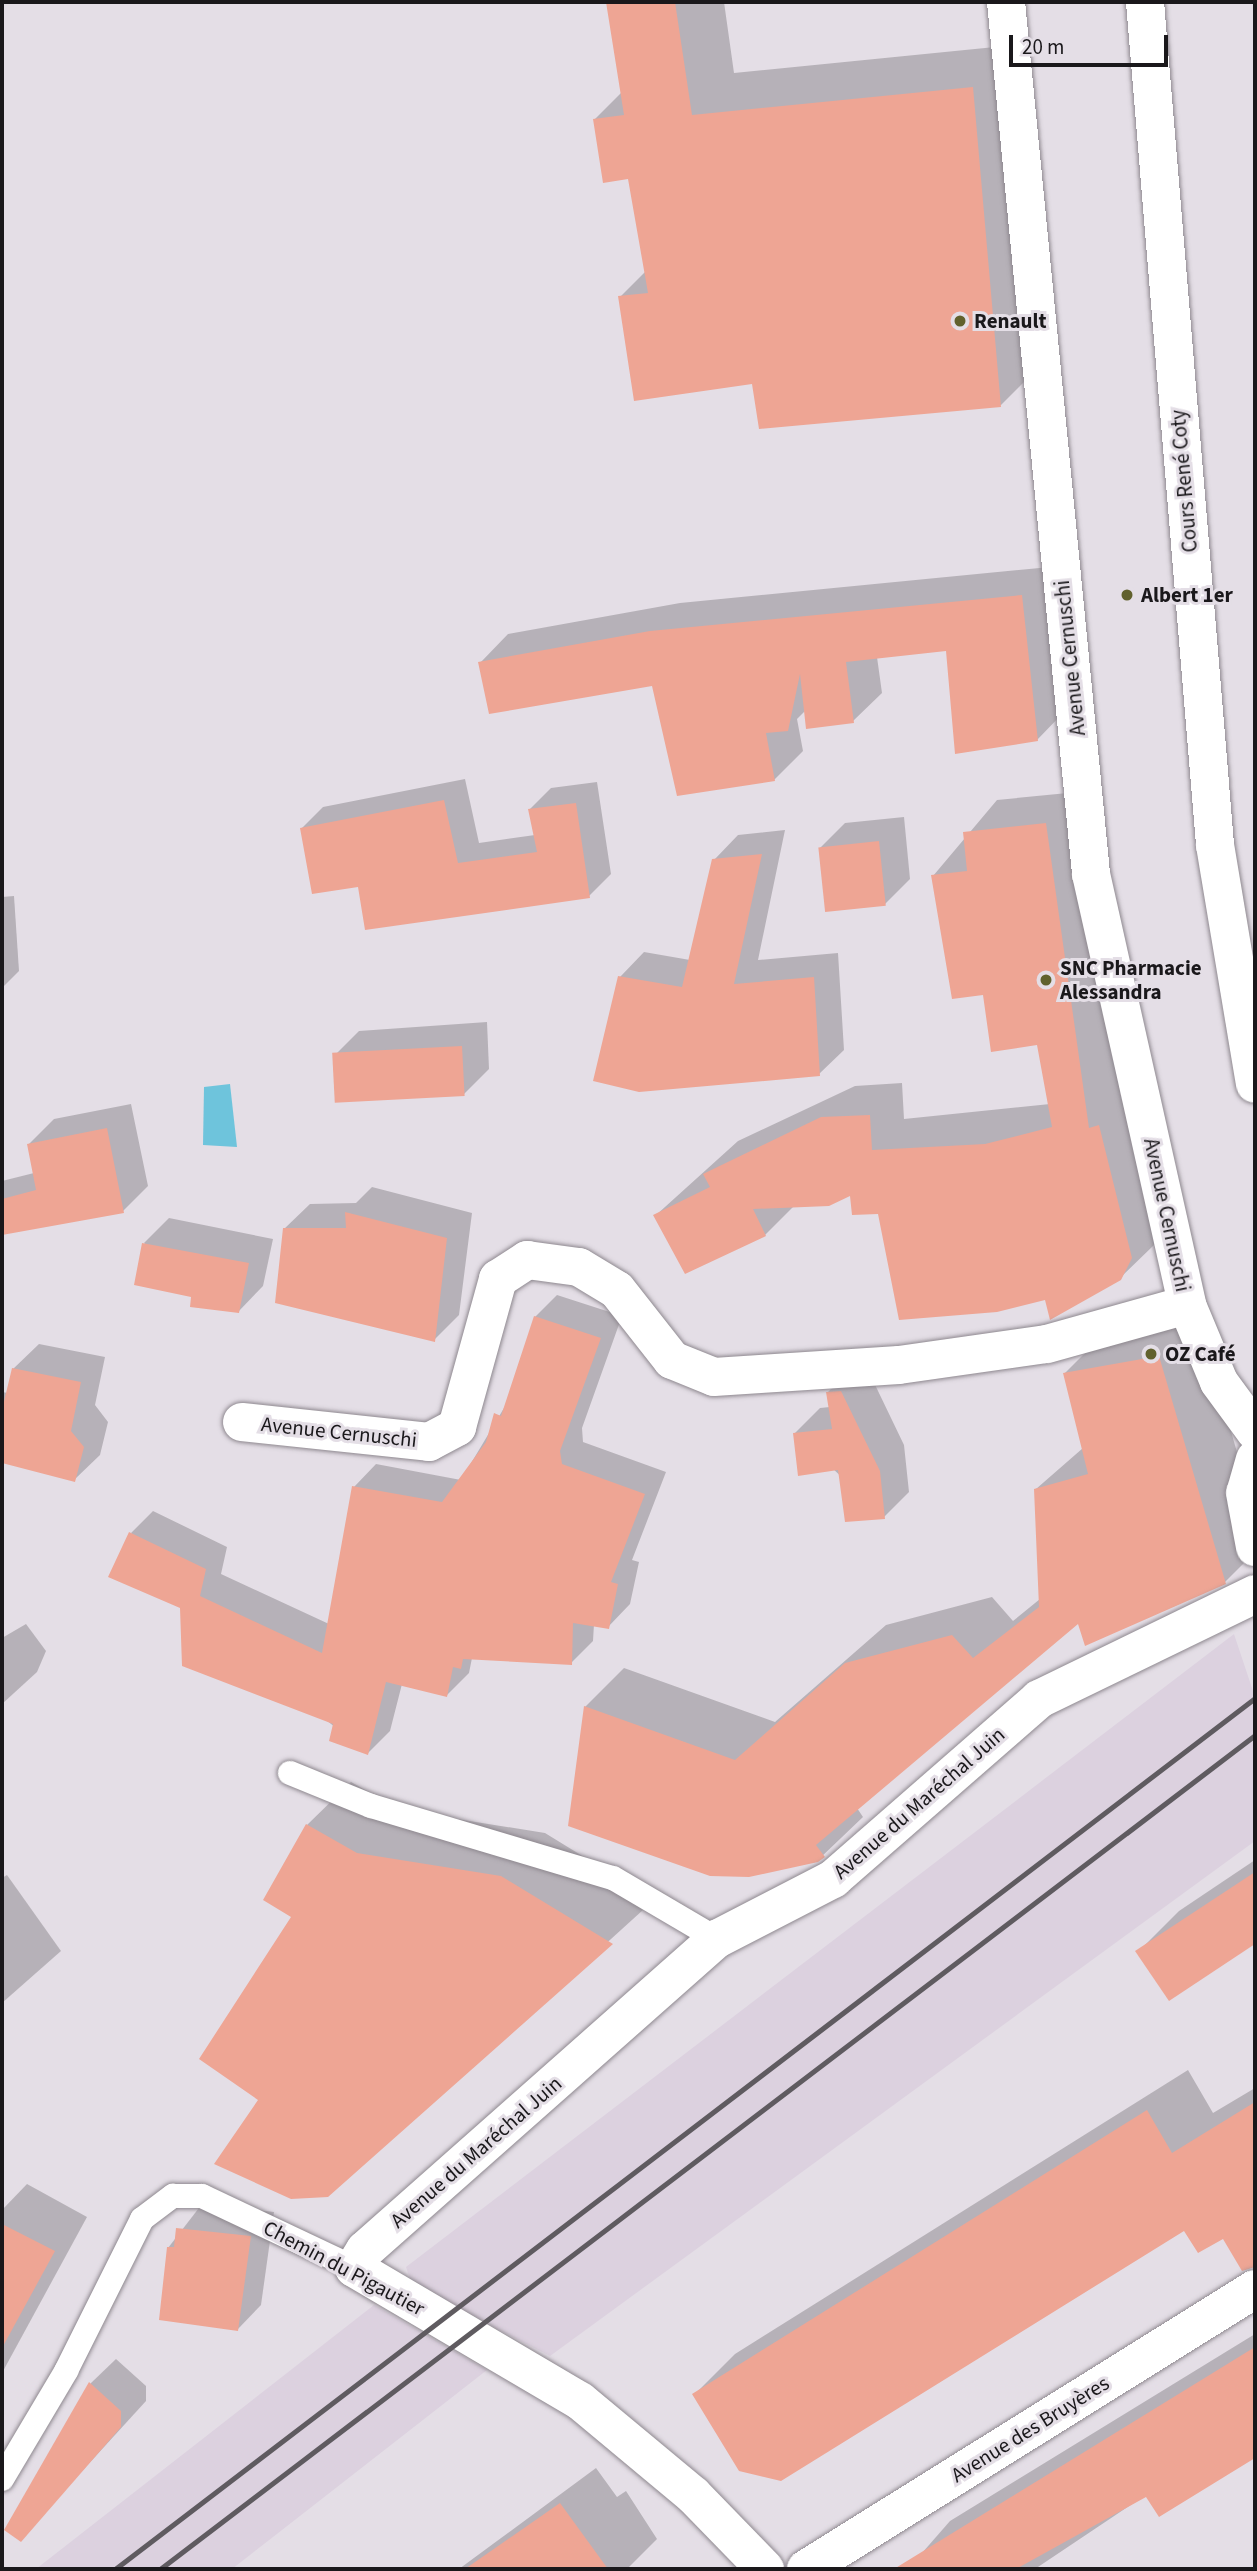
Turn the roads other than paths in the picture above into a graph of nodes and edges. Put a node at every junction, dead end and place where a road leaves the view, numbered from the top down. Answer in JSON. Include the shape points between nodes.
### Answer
{"nodes":[{"id":1,"x":1006,"y":2,"type":"edge"},
{"id":2,"x":1145,"y":2,"type":"edge"},
{"id":3,"x":1248,"y":1000,"type":"edge"},
{"id":4,"x":1255,"y":1084,"type":"edge"},
{"id":5,"x":1187,"y":1305,"type":"junction"},
{"id":6,"x":242,"y":1422,"type":"dead end"},
{"id":7,"x":1255,"y":1431,"type":"edge"},
{"id":8,"x":1255,"y":1459,"type":"edge"},
{"id":9,"x":1255,"y":1547,"type":"edge"},
{"id":10,"x":1255,"y":1594,"type":"edge"},
{"id":11,"x":290,"y":1773,"type":"dead end"},
{"id":12,"x":717,"y":1939,"type":"junction"},
{"id":13,"x":354,"y":2267,"type":"junction"},
{"id":14,"x":1255,"y":2290,"type":"edge"},
{"id":15,"x":2,"y":2479,"type":"edge"},
{"id":16,"x":765,"y":2569,"type":"edge"},
{"id":17,"x":806,"y":2569,"type":"edge"}],
"edges":[{"from":1,"to":5,"type":"street","name":"Avenue Cernuschi","via":[[1091,874]]},
{"from":2,"to":3,"type":"street","name":"Cours René Coty","via":[[1215,845]]},
{"from":3,"to":4,"type":"street","name":"Cours René Coty"},
{"from":5,"to":6,"type":"street","name":"Avenue Cernuschi","via":[[1047,1344],[899,1365],[715,1377],[671,1360],[617,1290],[579,1267],[527,1260],[498,1279],[457,1427],[429,1442]]},
{"from":5,"to":7,"type":"street","name":"Avenue Cernuschi","via":[[1219,1382]]},
{"from":8,"to":9,"type":"street","via":[[1245,1493]]},
{"from":10,"to":12,"type":"street","name":"Avenue du Maréchal Juin","via":[[1039,1699],[833,1880]]},
{"from":11,"to":12,"type":"lane","via":[[371,1806],[613,1878]]},
{"from":12,"to":13,"type":"street","name":"Avenue du Maréchal Juin","via":[[365,2250]]},
{"from":13,"to":15,"type":"lane","name":"Chemin du Pigautier","via":[[202,2196],[173,2196],[142,2219],[66,2371]]},
{"from":13,"to":16,"type":"street","name":"Chemin du Pigautier","via":[[580,2401],[693,2495]]},
{"from":14,"to":17,"type":"street","name":"Avenue des Bruyères"}]}
